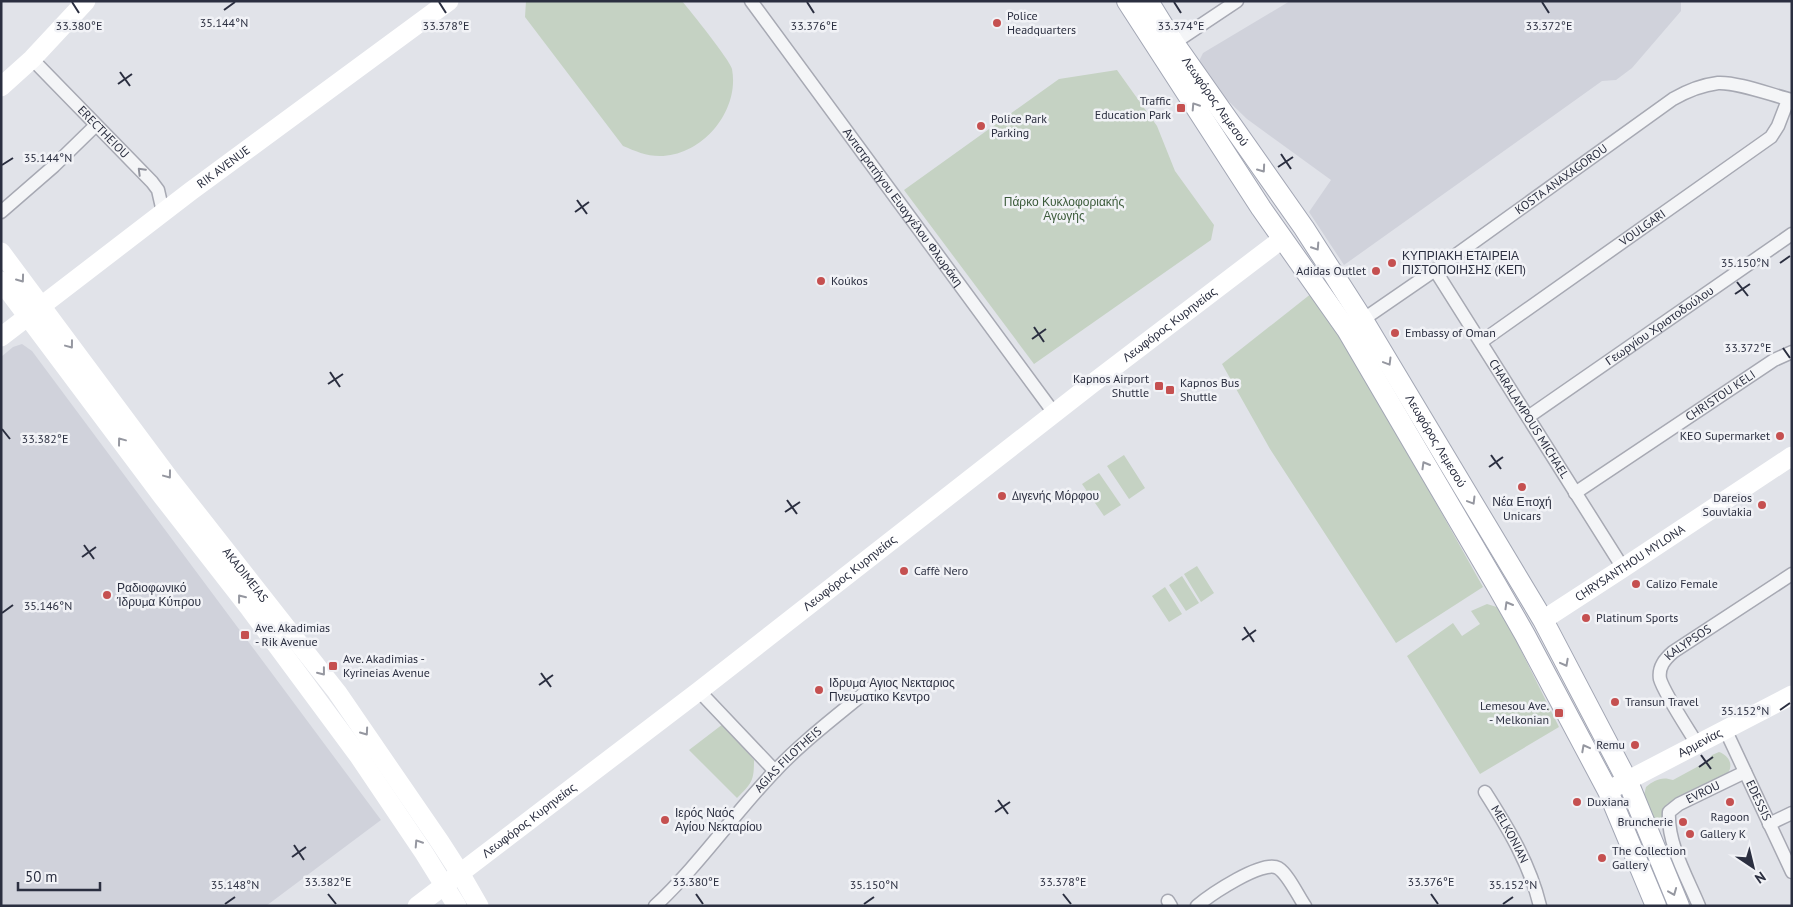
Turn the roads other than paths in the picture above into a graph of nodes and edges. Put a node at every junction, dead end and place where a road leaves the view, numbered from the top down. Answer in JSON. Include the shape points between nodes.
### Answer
{"nodes":[{"id":1,"x":86,"y":1,"type":"edge"},
{"id":2,"x":449,"y":1,"type":"edge"},
{"id":3,"x":751,"y":1,"type":"edge"},
{"id":4,"x":1127,"y":1,"type":"edge"},
{"id":5,"x":1148,"y":1,"type":"edge"},
{"id":6,"x":1237,"y":1,"type":"edge"},
{"id":7,"x":1167,"y":48,"type":"junction"},
{"id":8,"x":32,"y":59,"type":"junction"},
{"id":9,"x":1,"y":87,"type":"edge"},
{"id":10,"x":1790,"y":100,"type":"edge"},
{"id":11,"x":95,"y":126,"type":"junction"},
{"id":12,"x":1,"y":212,"type":"edge"},
{"id":13,"x":163,"y":212,"type":"junction"},
{"id":14,"x":1792,"y":234,"type":"edge"},
{"id":15,"x":1282,"y":239,"type":"junction"},
{"id":16,"x":1,"y":252,"type":"edge"},
{"id":17,"x":1435,"y":270,"type":"junction"},
{"id":18,"x":1,"y":280,"type":"edge"},
{"id":19,"x":34,"y":312,"type":"junction"},
{"id":20,"x":1355,"y":325,"type":"junction"},
{"id":21,"x":1,"y":337,"type":"edge"},
{"id":22,"x":1481,"y":342,"type":"junction"},
{"id":23,"x":1792,"y":352,"type":"edge"},
{"id":24,"x":1054,"y":413,"type":"junction"},
{"id":25,"x":1528,"y":417,"type":"junction"},
{"id":26,"x":1792,"y":456,"type":"edge"},
{"id":27,"x":1576,"y":493,"type":"junction"},
{"id":28,"x":1623,"y":568,"type":"junction"},
{"id":29,"x":1792,"y":574,"type":"edge"},
{"id":30,"x":1542,"y":620,"type":"junction"},
{"id":31,"x":869,"y":689,"type":"dead end"},
{"id":32,"x":699,"y":692,"type":"junction"},
{"id":33,"x":1792,"y":695,"type":"edge"},
{"id":34,"x":1725,"y":729,"type":"junction"},
{"id":35,"x":1697,"y":744,"type":"junction"},
{"id":36,"x":775,"y":771,"type":"junction"},
{"id":37,"x":1745,"y":772,"type":"junction"},
{"id":38,"x":1628,"y":782,"type":"junction"},
{"id":39,"x":1608,"y":791,"type":"junction"},
{"id":40,"x":1485,"y":792,"type":"dead end"},
{"id":41,"x":1792,"y":813,"type":"edge"},
{"id":42,"x":1769,"y":824,"type":"junction"},
{"id":43,"x":1791,"y":867,"type":"edge"},
{"id":44,"x":460,"y":873,"type":"junction"},
{"id":45,"x":445,"y":884,"type":"junction"},
{"id":46,"x":656,"y":905,"type":"edge"},
{"id":47,"x":417,"y":906,"type":"edge"},
{"id":48,"x":457,"y":906,"type":"edge"},
{"id":49,"x":479,"y":906,"type":"edge"},
{"id":50,"x":1197,"y":906,"type":"edge"},
{"id":51,"x":1305,"y":906,"type":"edge"},
{"id":52,"x":1540,"y":906,"type":"edge"},
{"id":53,"x":1656,"y":906,"type":"edge"},
{"id":54,"x":1679,"y":906,"type":"edge"},
{"id":55,"x":1698,"y":906,"type":"edge"}],
"edges":[{"from":1,"to":8,"type":"main road"},
{"from":2,"to":13,"type":"main road","name":"RIK AVENUE"},
{"from":3,"to":24,"type":"street","name":"Αντιστρατήγου Ευαγγέλου Φλωράκη"},
{"from":4,"to":7,"type":"main road","name":"Λεωφόρος Λεμεσού"},
{"from":5,"to":7,"type":"main road","name":"Λεωφόρος Λεμεσού"},
{"from":6,"to":7,"type":"street"},
{"from":15,"to":7,"type":"main road","name":"Λεωφόρος Λεμεσού","one_way":true},
{"from":7,"to":20,"type":"main road","name":"Λεωφόρος Λεμεσού","one_way":true,"via":[[1304,228]]},
{"from":8,"to":9,"type":"main road"},
{"from":8,"to":11,"type":"street","name":"ERECTHEIOU"},
{"from":10,"to":17,"type":"street","name":"KOSTA ANAXAGOROU","via":[[1732,84],[1719,83],[1686,92]]},
{"from":10,"to":22,"type":"street","name":"VOULGARI","via":[[1771,137]]},
{"from":11,"to":12,"type":"street"},
{"from":13,"to":11,"type":"street","name":"ERECTHEIOU","one_way":true,"via":[[158,190],[152,182]]},
{"from":13,"to":19,"type":"main road","name":"RIK AVENUE"},
{"from":14,"to":25,"type":"street","name":"Γεωργίου Χριστοδούλου"},
{"from":15,"to":20,"type":"main road","name":"Λεωφόρος Λεμεσού"},
{"from":15,"to":24,"type":"main road","name":"Λεωφόρος Κυρηνείας"},
{"from":16,"to":19,"type":"main road","name":"AKADIMEIAS","one_way":true},
{"from":17,"to":20,"type":"street","name":"KOSTA ANAXAGOROU"},
{"from":17,"to":22,"type":"street","name":"CHARALAMPOUS MICHAEL"},
{"from":18,"to":19,"type":"main road","name":"AKADIMEIAS"},
{"from":19,"to":21,"type":"main road","name":"RIK AVENUE"},
{"from":19,"to":44,"type":"main road","name":"AKADIMEIAS","one_way":true,"via":[[337,692]]},
{"from":45,"to":19,"type":"main road","name":"AKADIMEIAS","one_way":true,"via":[[358,755]]},
{"from":20,"to":30,"type":"main road","name":"Λεωφόρος Λεμεσού","one_way":true},
{"from":39,"to":20,"type":"main road","name":"Λεωφόρος Λεμεσού","one_way":true},
{"from":22,"to":25,"type":"street","name":"CHARALAMPOUS MICHAEL"},
{"from":23,"to":27,"type":"street","name":"CHRISTOU KELI","via":[[1774,360]]},
{"from":24,"to":32,"type":"main road","name":"Λεωφόρος Κυρηνείας"},
{"from":25,"to":27,"type":"street","name":"CHARALAMPOUS MICHAEL"},
{"from":26,"to":28,"type":"main road","name":"CHRYSANTHOU MYLONA"},
{"from":27,"to":28,"type":"street","name":"CHARALAMPOUS MICHAEL"},
{"from":28,"to":30,"type":"main road","name":"CHRYSANTHOU MYLONA"},
{"from":29,"to":35,"type":"street","name":"KALYPSOS","via":[[1664,659],[1660,678]]},
{"from":30,"to":38,"type":"main road","name":"Λεωφόρος Λεμεσού","one_way":true},
{"from":31,"to":36,"type":"street","name":"AGIAS FILOTHEIS"},
{"from":32,"to":36,"type":"street"},
{"from":32,"to":44,"type":"main road","name":"Λεωφόρος Κυρηνείας"},
{"from":33,"to":34,"type":"main road","name":"Αρμενίας"},
{"from":34,"to":35,"type":"main road","name":"Αρμενίας"},
{"from":34,"to":37,"type":"street","name":"EDESSIS"},
{"from":35,"to":38,"type":"main road","name":"Αρμενίας"},
{"from":36,"to":46,"type":"street","name":"AGIAS FILOTHEIS"},
{"from":37,"to":42,"type":"street","name":"EDESSIS"},
{"from":37,"to":55,"type":"street","name":"EVROU","via":[[1669,812],[1671,838]]},
{"from":38,"to":39,"type":"main road","name":"Αρμενίας"},
{"from":38,"to":54,"type":"main road","name":"Λεωφόρος Λεμεσού","one_way":true},
{"from":39,"to":53,"type":"main road","name":"Λεωφόρος Λεμεσού"},
{"from":40,"to":52,"type":"street","name":"MELKONIAN","via":[[1522,856]]},
{"from":41,"to":42,"type":"street"},
{"from":42,"to":43,"type":"street","name":"EDESSIS"},
{"from":44,"to":45,"type":"main road","name":"Λεωφόρος Κυρηνείας"},
{"from":44,"to":49,"type":"main road","name":"AKADIMEIAS"},
{"from":45,"to":47,"type":"main road","name":"Λεωφόρος Κυρηνείας"},
{"from":45,"to":48,"type":"main road","name":"AKADIMEIAS"},
{"from":50,"to":51,"type":"street","via":[[1252,872],[1276,866]]}]}
